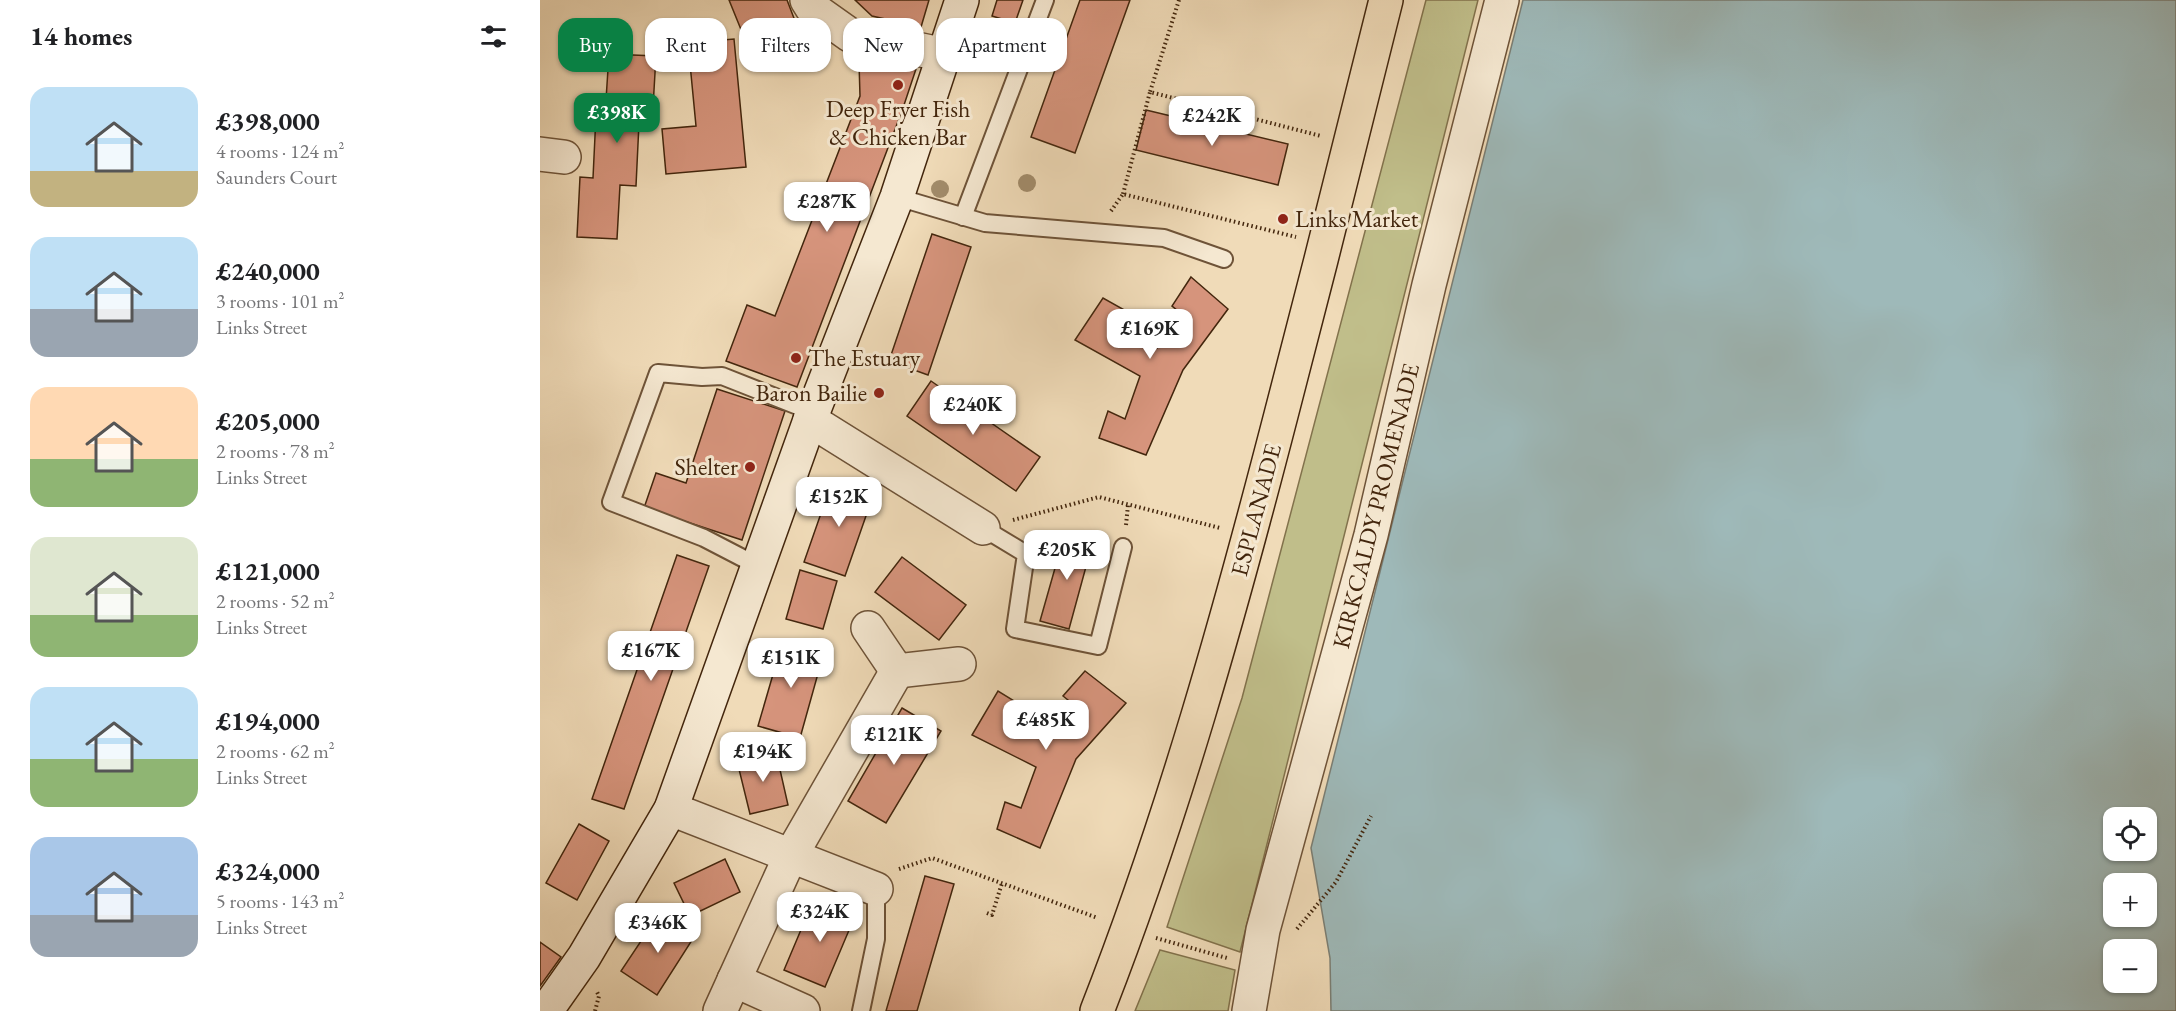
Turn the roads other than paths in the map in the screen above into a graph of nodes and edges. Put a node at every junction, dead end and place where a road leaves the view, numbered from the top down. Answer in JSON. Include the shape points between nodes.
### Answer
{"nodes":[{"id":1,"x":807,"y":0,"type":"edge"},
{"id":2,"x":962,"y":0,"type":"edge"},
{"id":3,"x":1045,"y":0,"type":"edge"},
{"id":4,"x":1386,"y":0,"type":"edge"},
{"id":5,"x":1502,"y":0,"type":"edge"},
{"id":6,"x":956,"y":18,"type":"edge"},
{"id":7,"x":936,"y":53,"type":"edge"},
{"id":8,"x":939,"y":72,"type":"edge"},
{"id":9,"x":897,"y":197,"type":"junction"},
{"id":10,"x":963,"y":216,"type":"junction"},
{"id":11,"x":1224,"y":259,"type":"dead end"},
{"id":12,"x":812,"y":416,"type":"junction"},
{"id":13,"x":983,"y":528,"type":"joint"},
{"id":14,"x":1123,"y":547,"type":"dead end"},
{"id":15,"x":758,"y":566,"type":"junction"},
{"id":16,"x":868,"y":628,"type":"dead end"},
{"id":17,"x":959,"y":664,"type":"dead end"},
{"id":18,"x":897,"y":671,"type":"junction"},
{"id":19,"x":671,"y":809,"type":"junction"},
{"id":20,"x":790,"y":856,"type":"junction"},
{"id":21,"x":876,"y":889,"type":"joint"},
{"id":22,"x":734,"y":980,"type":"junction"},
{"id":23,"x":546,"y":1011,"type":"edge"},
{"id":24,"x":720,"y":1011,"type":"edge"},
{"id":25,"x":803,"y":1011,"type":"edge"},
{"id":26,"x":861,"y":1011,"type":"edge"},
{"id":27,"x":1097,"y":1011,"type":"edge"},
{"id":28,"x":1249,"y":1011,"type":"edge"}],
"edges":[{"from":1,"to":7,"type":"street","via":[[812,8],[850,35]]},
{"from":2,"to":6,"type":"street"},
{"from":3,"to":10,"type":"lane"},
{"from":4,"to":27,"type":"main road","name":"ESPLANADE","via":[[1250,536],[1211,673],[1129,930]]},
{"from":5,"to":28,"type":"street","name":"KIRKCALDY PROMENADE","via":[[1429,285],[1371,535],[1263,930]]},
{"from":8,"to":9,"type":"street"},
{"from":9,"to":10,"type":"lane"},
{"from":9,"to":12,"type":"street"},
{"from":10,"to":11,"type":"lane","via":[[985,223],[1164,238]]},
{"from":12,"to":13,"type":"street"},
{"from":12,"to":15,"type":"street"},
{"from":12,"to":15,"type":"lane","via":[[722,375],[658,373],[611,502],[705,538]]},
{"from":13,"to":14,"type":"lane","via":[[1026,554],[1015,629],[1098,646]]},
{"from":15,"to":19,"type":"street"},
{"from":16,"to":18,"type":"street"},
{"from":17,"to":18,"type":"street"},
{"from":18,"to":20,"type":"street"},
{"from":19,"to":20,"type":"street"},
{"from":19,"to":23,"type":"street","via":[[584,957]]},
{"from":20,"to":21,"type":"street"},
{"from":20,"to":22,"type":"street"},
{"from":21,"to":26,"type":"lane","via":[[876,939]]},
{"from":22,"to":24,"type":"street"},
{"from":22,"to":25,"type":"street"}]}
